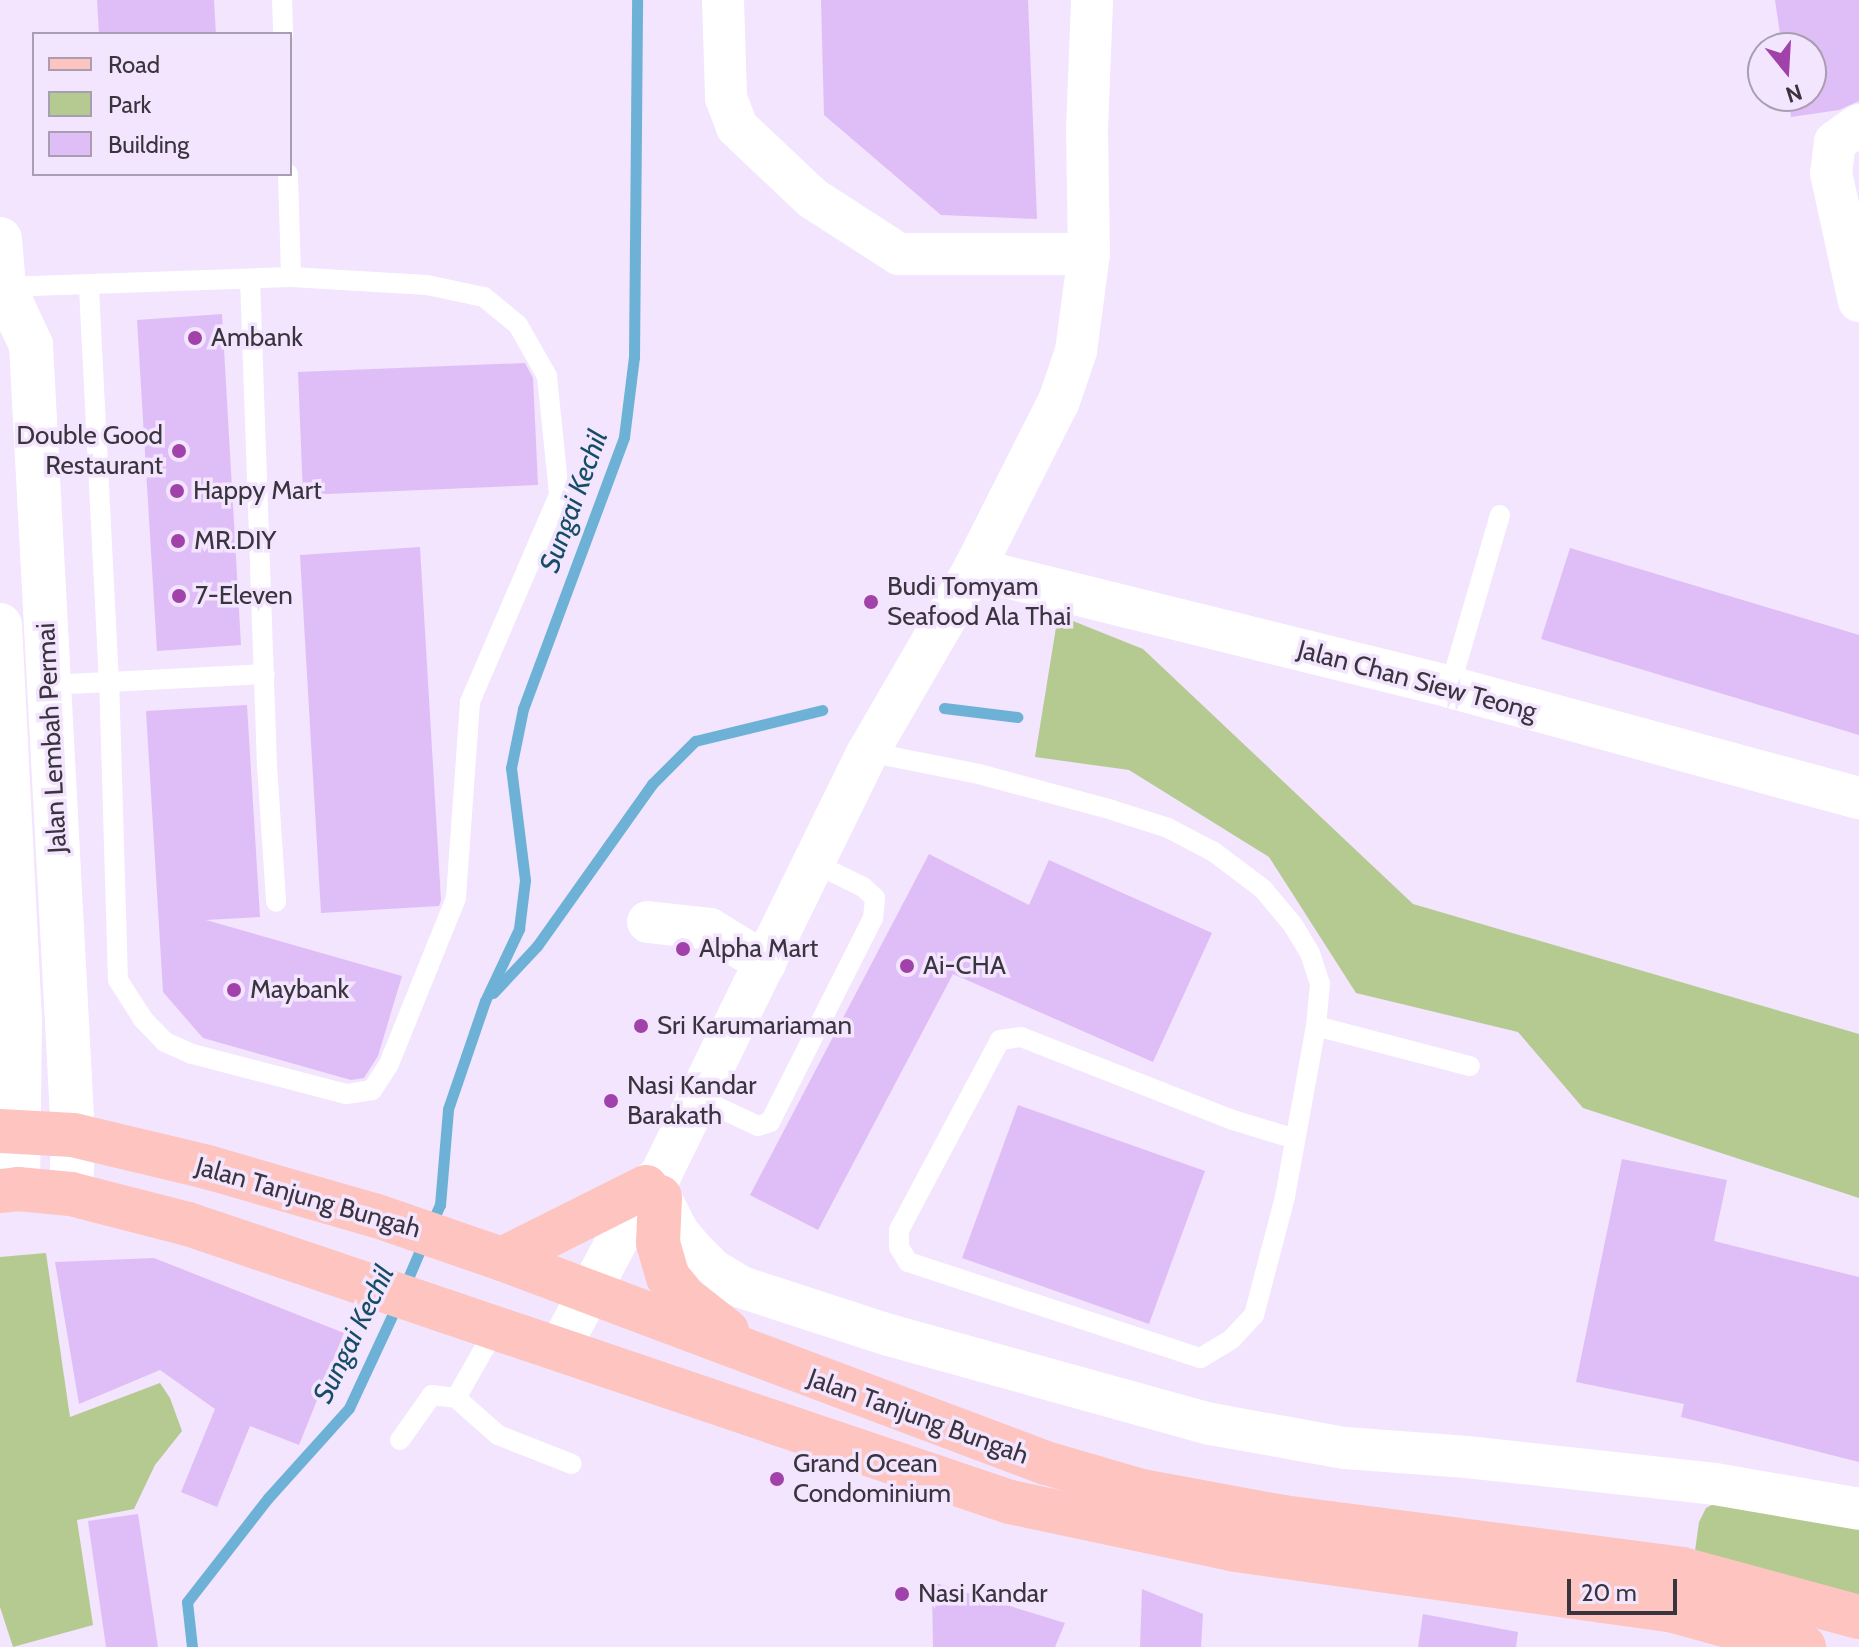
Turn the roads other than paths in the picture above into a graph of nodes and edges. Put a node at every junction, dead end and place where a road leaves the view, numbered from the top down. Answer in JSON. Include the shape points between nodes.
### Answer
{"nodes":[{"id":1,"x":282,"y":0,"type":"edge"},
{"id":2,"x":723,"y":0,"type":"edge"},
{"id":3,"x":1092,"y":0,"type":"edge"},
{"id":4,"x":283,"y":32,"type":"edge"},
{"id":5,"x":1859,"y":125,"type":"edge"},
{"id":6,"x":288,"y":176,"type":"edge"},
{"id":7,"x":0,"y":239,"type":"edge"},
{"id":8,"x":1089,"y":254,"type":"junction"},
{"id":9,"x":291,"y":277,"type":"junction"},
{"id":10,"x":250,"y":279,"type":"junction"},
{"id":11,"x":89,"y":285,"type":"junction"},
{"id":12,"x":2,"y":293,"type":"edge"},
{"id":13,"x":1859,"y":301,"type":"edge"},
{"id":14,"x":1500,"y":515,"type":"dead end"},
{"id":15,"x":974,"y":569,"type":"junction"},
{"id":16,"x":0,"y":625,"type":"edge"},
{"id":17,"x":265,"y":674,"type":"junction"},
{"id":18,"x":109,"y":683,"type":"junction"},
{"id":19,"x":49,"y":685,"type":"junction"},
{"id":20,"x":1450,"y":687,"type":"junction"},
{"id":21,"x":868,"y":752,"type":"junction"},
{"id":22,"x":1859,"y":798,"type":"edge"},
{"id":23,"x":814,"y":863,"type":"junction"},
{"id":24,"x":276,"y":902,"type":"dead end"},
{"id":25,"x":648,"y":922,"type":"dead end"},
{"id":26,"x":765,"y":963,"type":"junction"},
{"id":27,"x":1316,"y":1026,"type":"junction"},
{"id":28,"x":1470,"y":1066,"type":"dead end"},
{"id":29,"x":698,"y":1098,"type":"junction"},
{"id":30,"x":10,"y":1131,"type":"edge"},
{"id":31,"x":73,"y":1135,"type":"junction"},
{"id":32,"x":1295,"y":1139,"type":"junction"},
{"id":33,"x":655,"y":1187,"type":"junction"},
{"id":34,"x":9,"y":1190,"type":"edge"},
{"id":35,"x":71,"y":1194,"type":"junction"},
{"id":36,"x":494,"y":1256,"type":"junction"},
{"id":37,"x":596,"y":1294,"type":"junction"},
{"id":38,"x":478,"y":1323,"type":"junction"},
{"id":39,"x":568,"y":1352,"type":"junction"},
{"id":40,"x":767,"y":1361,"type":"junction"},
{"id":41,"x":456,"y":1398,"type":"junction"},
{"id":42,"x":400,"y":1440,"type":"dead end"},
{"id":43,"x":572,"y":1464,"type":"dead end"},
{"id":44,"x":1859,"y":1509,"type":"edge"},
{"id":45,"x":1859,"y":1617,"type":"edge"},
{"id":46,"x":1804,"y":1647,"type":"edge"}],
"edges":[{"from":1,"to":4,"type":"lane"},
{"from":2,"to":8,"type":"street","via":[[726,98],[737,127],[812,198],[899,254]]},
{"from":3,"to":8,"type":"street"},
{"from":5,"to":13,"type":"street","via":[[1835,142],[1831,173]]},
{"from":6,"to":9,"type":"lane"},
{"from":7,"to":12,"type":"main road","name":"Jalan Lembah Permai"},
{"from":8,"to":15,"type":"street","via":[[1076,351],[1059,401]]},
{"from":9,"to":10,"type":"lane"},
{"from":9,"to":18,"type":"lane","via":[[427,285],[484,297],[518,325],[547,376],[559,495],[470,702],[456,898],[389,1064],[372,1090],[346,1094],[192,1054],[165,1042],[126,993],[118,980]]},
{"from":10,"to":11,"type":"lane"},
{"from":10,"to":17,"type":"lane"},
{"from":11,"to":12,"type":"lane"},
{"from":11,"to":18,"type":"lane"},
{"from":12,"to":19,"type":"main road","name":"Jalan Lembah Permai","via":[[31,345]]},
{"from":14,"to":20,"type":"lane"},
{"from":15,"to":20,"type":"street","name":"Jalan Chan Siew Teong"},
{"from":15,"to":21,"type":"street"},
{"from":16,"to":30,"type":"main road","name":"Jalan Lembah Permai","via":[[20,1008]]},
{"from":17,"to":18,"type":"lane"},
{"from":17,"to":24,"type":"lane"},
{"from":18,"to":19,"type":"lane"},
{"from":19,"to":31,"type":"main road","name":"Jalan Lembah Permai"},
{"from":20,"to":22,"type":"street","name":"Jalan Chan Siew Teong"},
{"from":21,"to":23,"type":"street"},
{"from":21,"to":27,"type":"lane","via":[[979,774],[1112,810],[1168,828],[1214,852],[1263,889],[1310,953],[1320,984]]},
{"from":23,"to":26,"type":"street"},
{"from":23,"to":29,"type":"lane","via":[[875,898],[873,918],[770,1122],[758,1126]]},
{"from":25,"to":26,"type":"street","via":[[710,929]]},
{"from":26,"to":29,"type":"street"},
{"from":27,"to":28,"type":"lane"},
{"from":27,"to":32,"type":"lane"},
{"from":29,"to":33,"type":"street"},
{"from":30,"to":31,"type":"main road","name":"Jalan Tanjung Bungah"},
{"from":30,"to":34,"type":"main road","name":"Jalan Lembah Permai"},
{"from":31,"to":35,"type":"main road","name":"Jalan Lembah Permai"},
{"from":31,"to":36,"type":"main road","name":"Jalan Tanjung Bungah","via":[[207,1167]]},
{"from":32,"to":32,"type":"lane","via":[[1254,1315],[1232,1339],[1200,1358],[908,1262],[899,1247],[899,1230],[1000,1040],[1021,1037]]},
{"from":33,"to":36,"type":"main road"},
{"from":33,"to":37,"type":"street"},
{"from":33,"to":40,"type":"main road","via":[[658,1243],[668,1277],[696,1307]]},
{"from":33,"to":44,"type":"street","via":[[677,1231],[694,1251],[741,1287],[889,1335],[1211,1424],[1345,1448],[1715,1484]]},
{"from":34,"to":35,"type":"main road","name":"Jalan Tanjung Bungah"},
{"from":35,"to":38,"type":"main road","name":"Jalan Tanjung Bungah","via":[[201,1228]]},
{"from":36,"to":37,"type":"main road","name":"Jalan Tanjung Bungah"},
{"from":37,"to":39,"type":"street"},
{"from":37,"to":40,"type":"main road","name":"Jalan Tanjung Bungah"},
{"from":38,"to":39,"type":"main road","name":"Jalan Tanjung Bungah"},
{"from":38,"to":41,"type":"lane"},
{"from":39,"to":46,"type":"main road","name":"Jalan Tanjung Bungah","via":[[1010,1502],[1236,1550],[1670,1610]]},
{"from":40,"to":45,"type":"main road","name":"Jalan Tanjung Bungah","via":[[1046,1463],[1141,1491],[1283,1517],[1682,1569]]},
{"from":41,"to":42,"type":"lane","via":[[432,1395]]},
{"from":41,"to":43,"type":"lane","via":[[498,1435]]}]}
